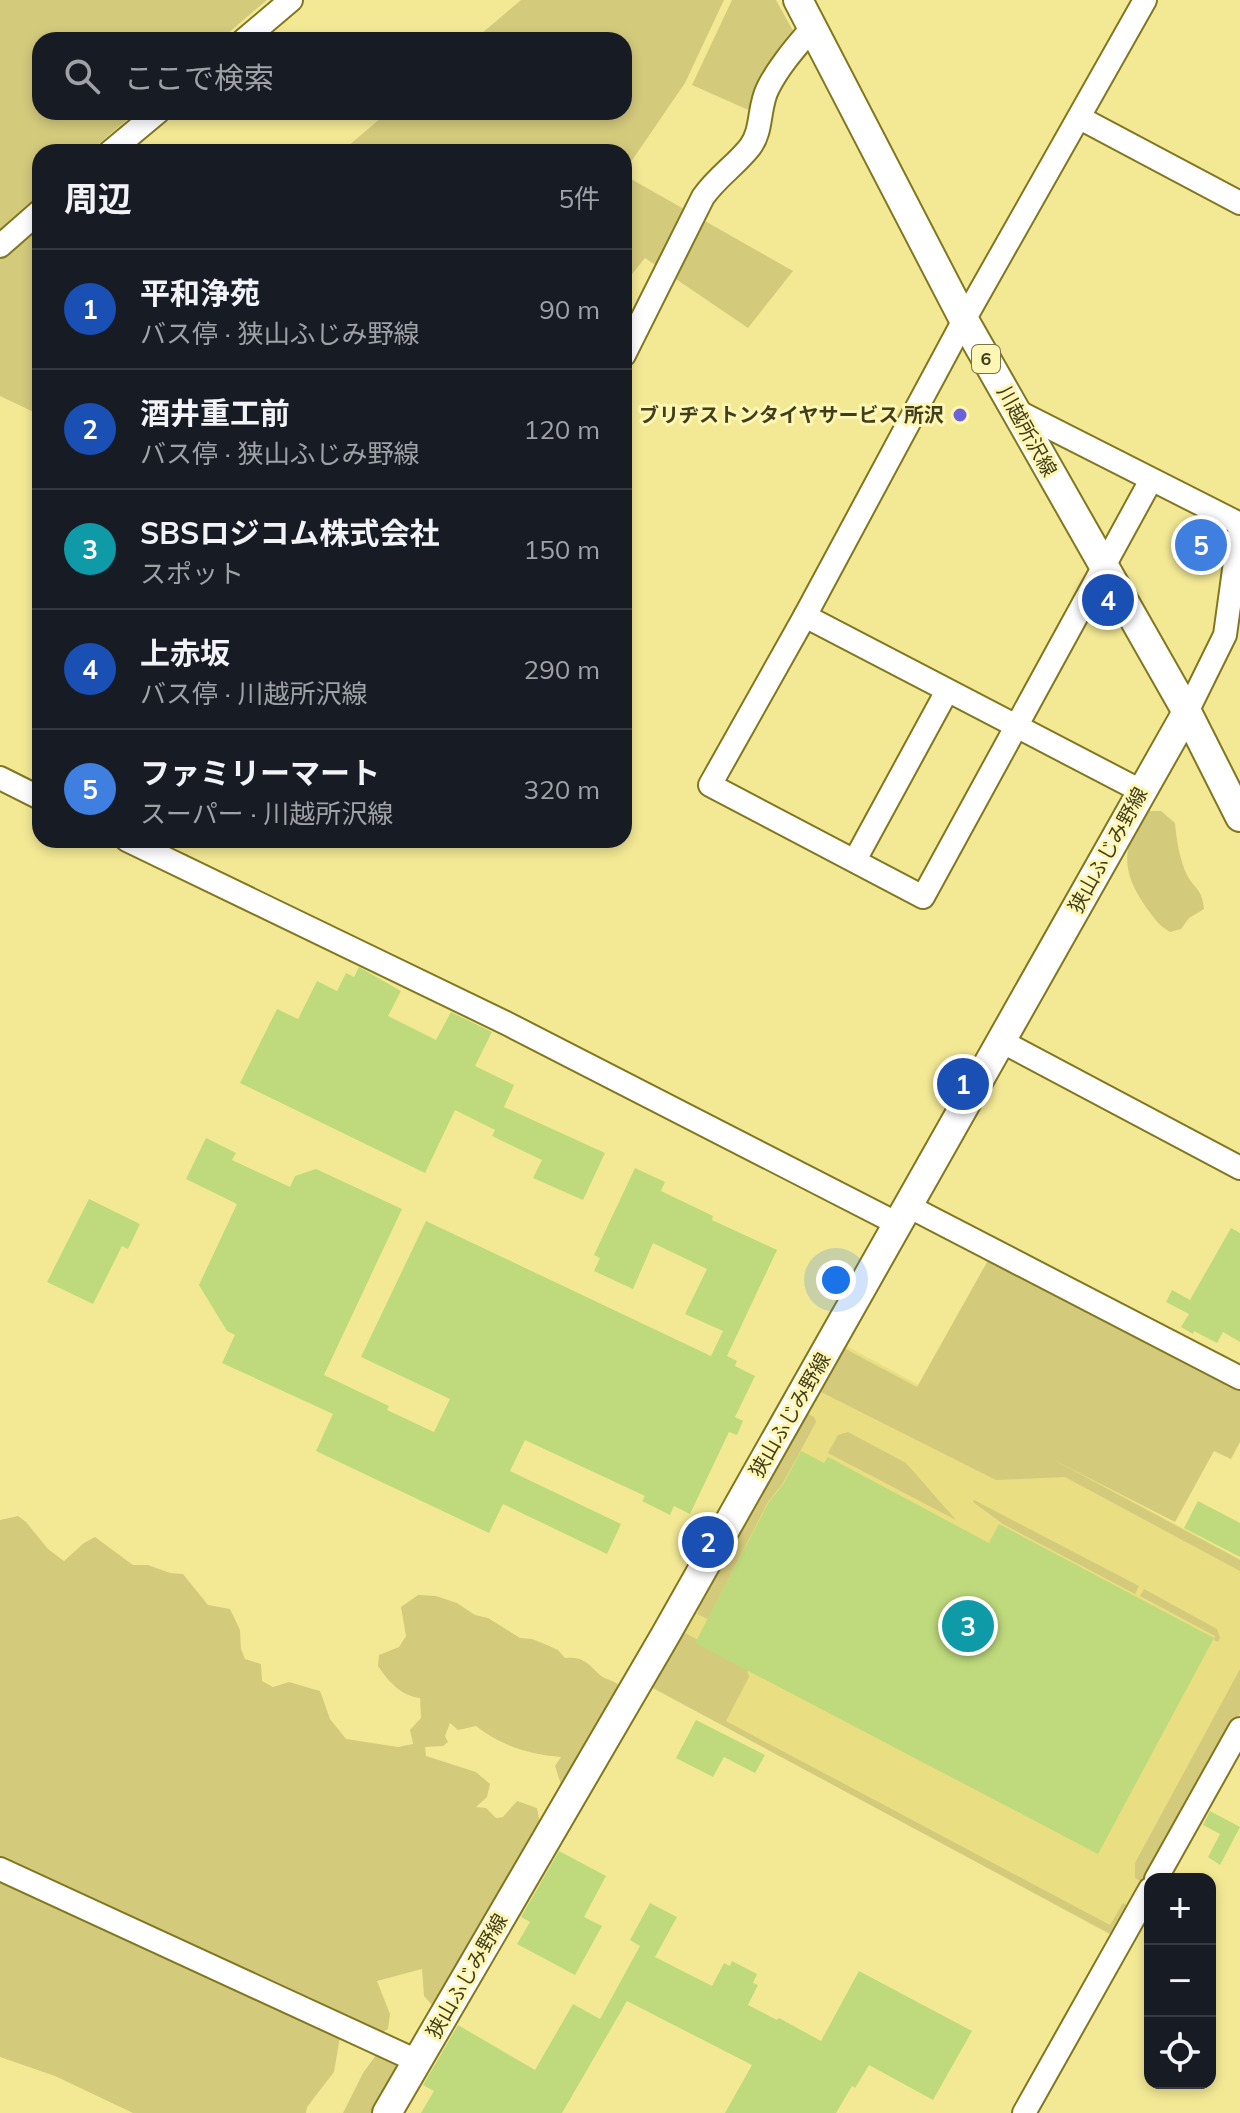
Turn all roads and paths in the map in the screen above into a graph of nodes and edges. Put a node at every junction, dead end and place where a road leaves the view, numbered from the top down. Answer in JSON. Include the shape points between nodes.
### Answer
{"nodes":[{"id":1,"x":291,"y":0,"type":"edge"},
{"id":2,"x":798,"y":0,"type":"edge"},
{"id":3,"x":1145,"y":0,"type":"edge"},
{"id":4,"x":812,"y":28,"type":"junction"},
{"id":5,"x":253,"y":32,"type":"edge"},
{"id":6,"x":1080,"y":118,"type":"junction"},
{"id":7,"x":148,"y":120,"type":"edge"},
{"id":8,"x":120,"y":144,"type":"edge"},
{"id":9,"x":1240,"y":203,"type":"edge"},
{"id":10,"x":32,"y":218,"type":"edge"},
{"id":11,"x":0,"y":246,"type":"edge"},
{"id":12,"x":964,"y":320,"type":"junction"},
{"id":13,"x":632,"y":339,"type":"edge"},
{"id":14,"x":1015,"y":410,"type":"junction"},
{"id":15,"x":1151,"y":480,"type":"junction"},
{"id":16,"x":1240,"y":525,"type":"edge"},
{"id":17,"x":1103,"y":566,"type":"junction"},
{"id":18,"x":805,"y":616,"type":"junction"},
{"id":19,"x":1234,"y":627,"type":"edge"},
{"id":20,"x":947,"y":691,"type":"junction"},
{"id":21,"x":1187,"y":712,"type":"junction"},
{"id":22,"x":1016,"y":726,"type":"junction"},
{"id":23,"x":0,"y":778,"type":"edge"},
{"id":24,"x":1141,"y":791,"type":"junction"},
{"id":25,"x":32,"y":794,"type":"edge"},
{"id":26,"x":1240,"y":817,"type":"edge"},
{"id":27,"x":144,"y":848,"type":"edge"},
{"id":28,"x":855,"y":860,"type":"junction"},
{"id":29,"x":1001,"y":1041,"type":"junction"},
{"id":30,"x":1240,"y":1168,"type":"edge"},
{"id":31,"x":903,"y":1215,"type":"junction"},
{"id":32,"x":1240,"y":1378,"type":"edge"},
{"id":33,"x":1240,"y":1729,"type":"edge"},
{"id":34,"x":0,"y":1869,"type":"edge"},
{"id":35,"x":1159,"y":1873,"type":"edge"},
{"id":36,"x":1144,"y":1900,"type":"edge"},
{"id":37,"x":417,"y":2061,"type":"junction"},
{"id":38,"x":387,"y":2113,"type":"edge"},
{"id":39,"x":1024,"y":2113,"type":"edge"}],
"edges":[{"from":1,"to":5,"type":"street"},
{"from":2,"to":4,"type":"main road","name":"川越所沢線","number":"6"},
{"from":3,"to":6,"type":"street"},
{"from":4,"to":12,"type":"main road","name":"川越所沢線","number":"6"},
{"from":4,"to":13,"type":"street","via":[[768,88],[751,146],[703,197]]},
{"from":6,"to":9,"type":"street"},
{"from":6,"to":12,"type":"street"},
{"from":7,"to":8,"type":"street"},
{"from":10,"to":11,"type":"street"},
{"from":12,"to":14,"type":"main road","name":"川越所沢線","number":"6"},
{"from":12,"to":18,"type":"street"},
{"from":14,"to":15,"type":"street"},
{"from":14,"to":17,"type":"main road","name":"川越所沢線","number":"6"},
{"from":15,"to":16,"type":"street"},
{"from":15,"to":17,"type":"street"},
{"from":16,"to":19,"type":"street"},
{"from":17,"to":21,"type":"main road","name":"川越所沢線","number":"6"},
{"from":17,"to":22,"type":"street"},
{"from":18,"to":20,"type":"street"},
{"from":18,"to":28,"type":"street","via":[[710,785]]},
{"from":19,"to":21,"type":"street"},
{"from":20,"to":22,"type":"street"},
{"from":20,"to":28,"type":"street"},
{"from":21,"to":24,"type":"main road","name":"狭山ふじみ野線"},
{"from":21,"to":26,"type":"main road","name":"川越所沢線","number":"6"},
{"from":22,"to":24,"type":"street"},
{"from":22,"to":28,"type":"street","via":[[923,897]]},
{"from":23,"to":25,"type":"street"},
{"from":24,"to":29,"type":"main road","name":"狭山ふじみ野線"},
{"from":27,"to":31,"type":"street"},
{"from":29,"to":30,"type":"street"},
{"from":29,"to":31,"type":"main road","name":"狭山ふじみ野線"},
{"from":31,"to":32,"type":"street"},
{"from":31,"to":37,"type":"main road","name":"狭山ふじみ野線"},
{"from":33,"to":35,"type":"street"},
{"from":34,"to":37,"type":"street"},
{"from":36,"to":39,"type":"street"},
{"from":37,"to":38,"type":"main road","name":"狭山ふじみ野線"}]}
